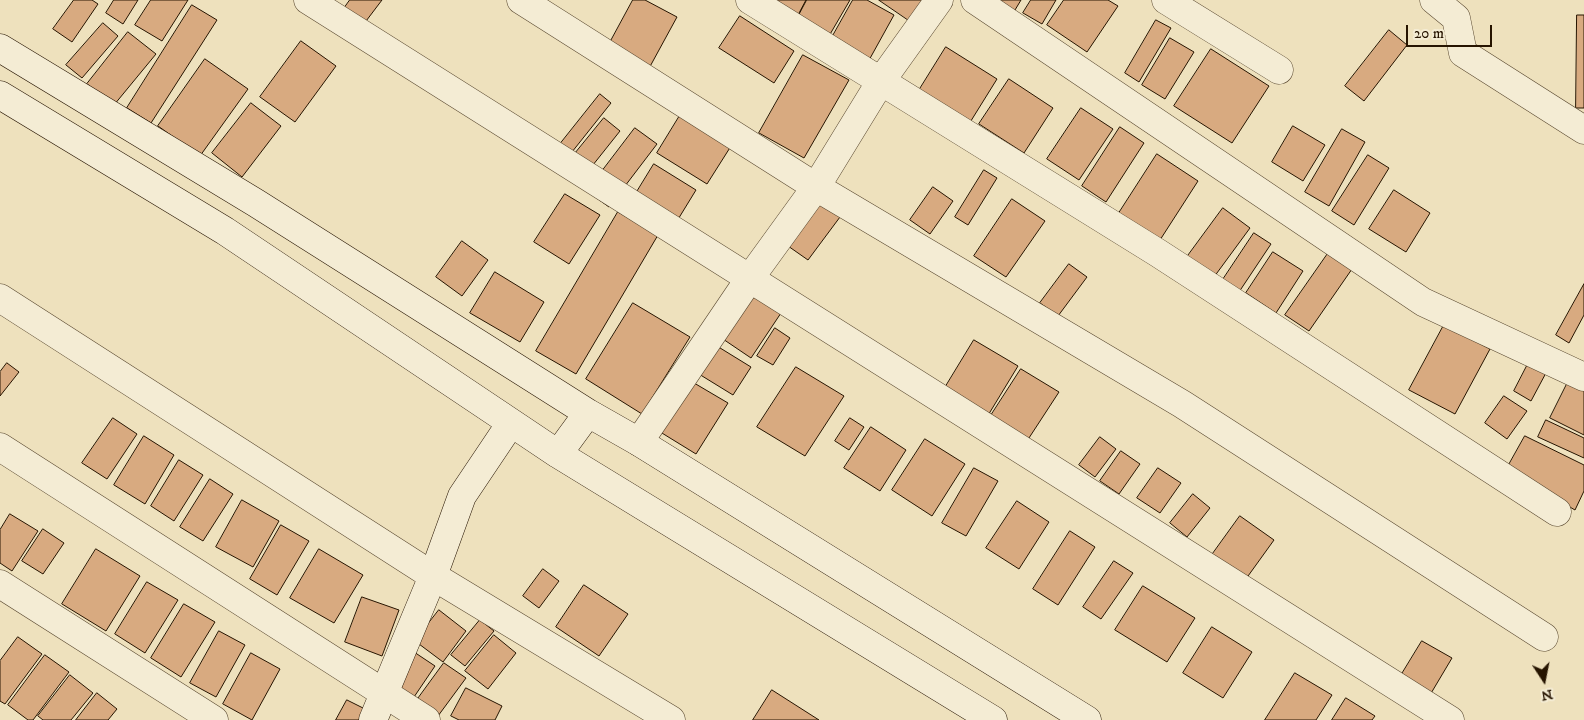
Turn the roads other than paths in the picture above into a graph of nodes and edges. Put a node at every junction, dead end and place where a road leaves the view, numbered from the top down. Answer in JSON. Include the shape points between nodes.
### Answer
{"nodes":[{"id":1,"x":308,"y":0,"type":"edge"},
{"id":2,"x":521,"y":0,"type":"edge"},
{"id":3,"x":750,"y":0,"type":"edge"},
{"id":4,"x":939,"y":0,"type":"edge"},
{"id":5,"x":975,"y":0,"type":"edge"},
{"id":6,"x":1166,"y":0,"type":"edge"},
{"id":7,"x":1434,"y":0,"type":"edge"},
{"id":8,"x":0,"y":48,"type":"edge"},
{"id":9,"x":1279,"y":70,"type":"dead end"},
{"id":10,"x":881,"y":81,"type":"junction"},
{"id":11,"x":0,"y":95,"type":"edge"},
{"id":12,"x":1584,"y":130,"type":"edge"},
{"id":13,"x":816,"y":186,"type":"junction"},
{"id":14,"x":750,"y":278,"type":"junction"},
{"id":15,"x":0,"y":298,"type":"edge"},
{"id":16,"x":1584,"y":377,"type":"edge"},
{"id":17,"x":588,"y":412,"type":"junction"},
{"id":18,"x":511,"y":423,"type":"junction"},
{"id":19,"x":639,"y":442,"type":"junction"},
{"id":20,"x":0,"y":447,"type":"edge"},
{"id":21,"x":558,"y":454,"type":"junction"},
{"id":22,"x":1557,"y":512,"type":"dead end"},
{"id":23,"x":433,"y":576,"type":"junction"},
{"id":24,"x":0,"y":584,"type":"edge"},
{"id":25,"x":1544,"y":637,"type":"dead end"},
{"id":26,"x":384,"y":692,"type":"junction"},
{"id":27,"x":214,"y":720,"type":"edge"},
{"id":28,"x":373,"y":720,"type":"edge"},
{"id":29,"x":426,"y":720,"type":"edge"},
{"id":30,"x":672,"y":720,"type":"edge"},
{"id":31,"x":992,"y":720,"type":"edge"},
{"id":32,"x":1088,"y":720,"type":"edge"},
{"id":33,"x":1450,"y":720,"type":"edge"}],
"edges":[{"from":1,"to":14,"type":"street"},
{"from":2,"to":13,"type":"street"},
{"from":3,"to":10,"type":"street"},
{"from":4,"to":10,"type":"street"},
{"from":5,"to":16,"type":"street","via":[[1423,302]]},
{"from":6,"to":9,"type":"street"},
{"from":7,"to":12,"type":"street","via":[[1456,18],[1463,53]]},
{"from":8,"to":17,"type":"street","via":[[256,203]]},
{"from":10,"to":13,"type":"street"},
{"from":10,"to":22,"type":"street","via":[[1158,252]]},
{"from":11,"to":18,"type":"street","via":[[225,231]]},
{"from":13,"to":14,"type":"street"},
{"from":13,"to":25,"type":"street","via":[[1182,404]]},
{"from":14,"to":19,"type":"street"},
{"from":14,"to":33,"type":"street"},
{"from":15,"to":23,"type":"street"},
{"from":17,"to":19,"type":"street"},
{"from":17,"to":21,"type":"street"},
{"from":18,"to":21,"type":"street"},
{"from":18,"to":23,"type":"street","via":[[462,496]]},
{"from":19,"to":32,"type":"street"},
{"from":20,"to":26,"type":"street"},
{"from":21,"to":31,"type":"street"},
{"from":23,"to":26,"type":"street"},
{"from":23,"to":30,"type":"street"},
{"from":24,"to":27,"type":"street"},
{"from":26,"to":28,"type":"street"},
{"from":26,"to":29,"type":"street"}]}
